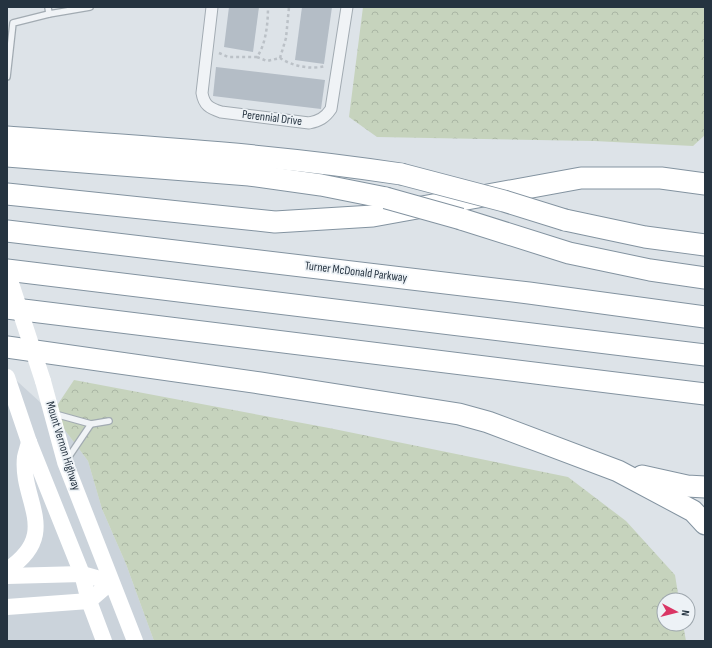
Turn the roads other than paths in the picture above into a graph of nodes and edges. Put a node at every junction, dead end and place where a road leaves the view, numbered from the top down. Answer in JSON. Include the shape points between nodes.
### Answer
{"nodes":[{"id":1,"x":48,"y":7,"type":"edge"},
{"id":2,"x":90,"y":7,"type":"edge"},
{"id":3,"x":212,"y":7,"type":"edge"},
{"id":4,"x":347,"y":7,"type":"edge"},
{"id":5,"x":49,"y":14,"type":"junction"},
{"id":6,"x":7,"y":77,"type":"edge"},
{"id":7,"x":7,"y":137,"type":"edge"},
{"id":8,"x":7,"y":156,"type":"edge"},
{"id":9,"x":703,"y":182,"type":"edge"},
{"id":10,"x":7,"y":194,"type":"edge"},
{"id":11,"x":7,"y":231,"type":"edge"},
{"id":12,"x":705,"y":245,"type":"edge"},
{"id":13,"x":7,"y":271,"type":"edge"},
{"id":14,"x":705,"y":278,"type":"edge"},
{"id":15,"x":7,"y":308,"type":"edge"},
{"id":16,"x":705,"y":317,"type":"edge"},
{"id":17,"x":7,"y":347,"type":"edge"},
{"id":18,"x":705,"y":355,"type":"edge"},
{"id":19,"x":8,"y":379,"type":"edge"},
{"id":20,"x":705,"y":394,"type":"edge"},
{"id":21,"x":52,"y":413,"type":"junction"},
{"id":22,"x":110,"y":421,"type":"dead end"},
{"id":23,"x":91,"y":424,"type":"junction"},
{"id":24,"x":29,"y":442,"type":"junction"},
{"id":25,"x":65,"y":462,"type":"junction"},
{"id":26,"x":618,"y":471,"type":"junction"},
{"id":27,"x":705,"y":487,"type":"edge"},
{"id":28,"x":705,"y":524,"type":"edge"},
{"id":29,"x":7,"y":570,"type":"edge"},
{"id":30,"x":82,"y":574,"type":"junction"},
{"id":31,"x":7,"y":576,"type":"edge"},
{"id":32,"x":111,"y":582,"type":"junction"},
{"id":33,"x":89,"y":601,"type":"junction"},
{"id":34,"x":7,"y":607,"type":"edge"},
{"id":35,"x":104,"y":641,"type":"edge"},
{"id":36,"x":135,"y":641,"type":"edge"}],
"edges":[{"from":1,"to":5,"type":"lane"},
{"from":2,"to":5,"type":"lane"},
{"from":3,"to":4,"type":"street","name":"Perennial Drive","via":[[202,93],[209,108],[221,112],[309,123],[326,116],[331,109]]},
{"from":5,"to":6,"type":"lane","via":[[13,23]]},
{"from":7,"to":12,"type":"highway","bridge":true,"via":[[342,165],[400,174],[565,220],[644,237]]},
{"from":8,"to":14,"type":"highway","bridge":true,"via":[[249,175],[321,185],[386,198],[570,253],[650,270]]},
{"from":9,"to":10,"type":"highway","via":[[661,178],[581,178],[373,216],[274,222]]},
{"from":11,"to":16,"type":"highway","name":"Turner McDonald Parkway","via":[[529,293]]},
{"from":13,"to":18,"type":"highway"},
{"from":13,"to":21,"type":"main road","name":"Mount Vernon Highway","bridge":true},
{"from":15,"to":20,"type":"highway"},
{"from":17,"to":26,"type":"highway","via":[[459,414],[502,427]]},
{"from":19,"to":24,"type":"main road"},
{"from":21,"to":23,"type":"lane"},
{"from":21,"to":25,"type":"main road","name":"Mount Vernon Highway"},
{"from":22,"to":23,"type":"lane"},
{"from":23,"to":25,"type":"lane"},
{"from":24,"to":29,"type":"main road","via":[[25,457],[26,474],[36,526],[28,550]]},
{"from":24,"to":30,"type":"main road"},
{"from":25,"to":32,"type":"main road","name":"Mount Vernon Highway"},
{"from":26,"to":27,"type":"highway","via":[[687,486]]},
{"from":26,"to":28,"type":"highway","via":[[693,511]]},
{"from":30,"to":31,"type":"main road"},
{"from":30,"to":32,"type":"main road"},
{"from":30,"to":33,"type":"main road"},
{"from":32,"to":33,"type":"main road"},
{"from":32,"to":36,"type":"main road","name":"Mount Vernon Highway"},
{"from":33,"to":34,"type":"main road"},
{"from":33,"to":35,"type":"main road"}]}
